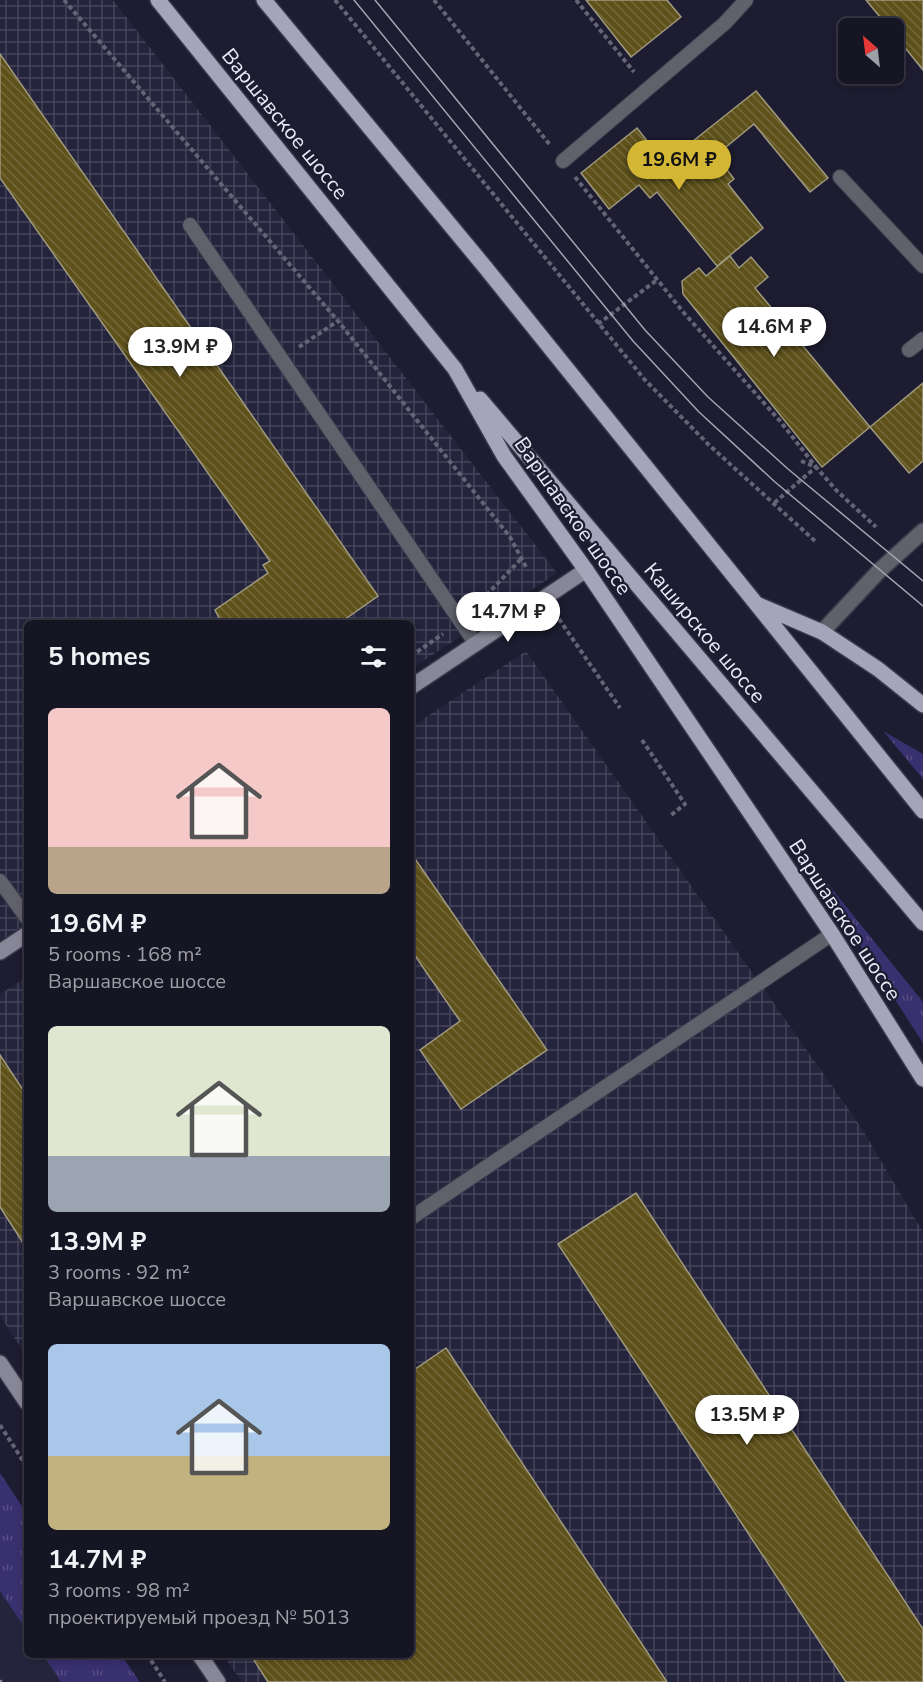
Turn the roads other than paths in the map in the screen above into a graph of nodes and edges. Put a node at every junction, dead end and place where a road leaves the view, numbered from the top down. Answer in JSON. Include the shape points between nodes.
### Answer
{"nodes":[{"id":1,"x":158,"y":0,"type":"edge"},
{"id":2,"x":264,"y":0,"type":"edge"},
{"id":3,"x":746,"y":0,"type":"edge"},
{"id":4,"x":563,"y":161,"type":"road end"},
{"id":5,"x":840,"y":177,"type":"dead end"},
{"id":6,"x":190,"y":225,"type":"dead end"},
{"id":7,"x":923,"y":266,"type":"edge"},
{"id":8,"x":923,"y":339,"type":"edge"},
{"id":9,"x":909,"y":350,"type":"dead end"},
{"id":10,"x":454,"y":369,"type":"junction"},
{"id":11,"x":923,"y":531,"type":"edge"},
{"id":12,"x":585,"y":570,"type":"junction"},
{"id":13,"x":756,"y":604,"type":"junction"},
{"id":14,"x":822,"y":632,"type":"junction"},
{"id":15,"x":476,"y":644,"type":"junction"},
{"id":16,"x":414,"y":685,"type":"edge"},
{"id":17,"x":923,"y":705,"type":"edge"},
{"id":18,"x":923,"y":811,"type":"edge"},
{"id":19,"x":0,"y":881,"type":"edge"},
{"id":20,"x":24,"y":914,"type":"edge"},
{"id":21,"x":923,"y":923,"type":"edge"},
{"id":22,"x":832,"y":934,"type":"junction"},
{"id":23,"x":24,"y":936,"type":"edge"},
{"id":24,"x":0,"y":952,"type":"edge"},
{"id":25,"x":923,"y":1079,"type":"edge"},
{"id":26,"x":414,"y":1216,"type":"edge"},
{"id":27,"x":0,"y":1363,"type":"edge"},
{"id":28,"x":24,"y":1399,"type":"edge"},
{"id":29,"x":202,"y":1658,"type":"edge"},
{"id":30,"x":218,"y":1682,"type":"edge"}],
"edges":[{"from":1,"to":10,"type":"main road","name":"Варшавское шоссе"},
{"from":2,"to":13,"type":"main road"},
{"from":3,"to":4,"type":"lane","via":[[725,23]]},
{"from":5,"to":7,"type":"lane"},
{"from":6,"to":15,"type":"lane"},
{"from":8,"to":9,"type":"lane"},
{"from":10,"to":12,"type":"main road","name":"Варшавское шоссе","via":[[504,456]]},
{"from":10,"to":21,"type":"main road","name":"Каширское шоссе"},
{"from":11,"to":14,"type":"street"},
{"from":12,"to":15,"type":"street"},
{"from":12,"to":22,"type":"main road","name":"Варшавское шоссе"},
{"from":13,"to":14,"type":"main road"},
{"from":13,"to":18,"type":"main road"},
{"from":14,"to":17,"type":"main road"},
{"from":15,"to":16,"type":"street"},
{"from":19,"to":20,"type":"lane"},
{"from":22,"to":25,"type":"main road","name":"Варшавское шоссе"},
{"from":22,"to":26,"type":"lane"},
{"from":23,"to":24,"type":"street"},
{"from":27,"to":28,"type":"street"},
{"from":29,"to":30,"type":"street"}]}
